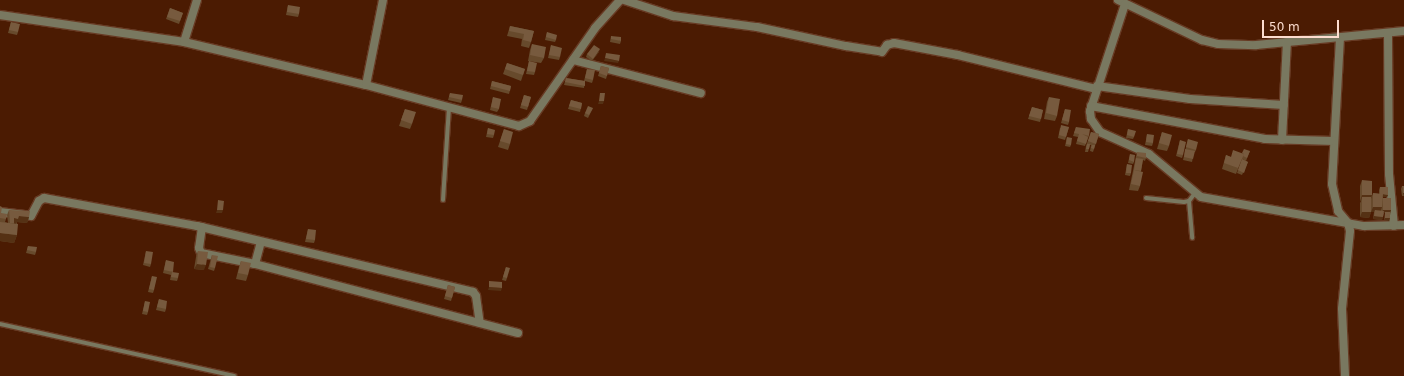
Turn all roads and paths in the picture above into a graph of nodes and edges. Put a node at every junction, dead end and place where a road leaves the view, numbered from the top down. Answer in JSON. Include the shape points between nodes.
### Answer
{"nodes":[{"id":1,"x":197,"y":0,"type":"edge"},
{"id":2,"x":383,"y":0,"type":"edge"},
{"id":3,"x":620,"y":0,"type":"edge"},
{"id":4,"x":624,"y":0,"type":"edge"},
{"id":5,"x":1125,"y":2,"type":"edge"},
{"id":6,"x":0,"y":15,"type":"edge"},
{"id":7,"x":1404,"y":31,"type":"edge"},
{"id":8,"x":1388,"y":32,"type":"junction"},
{"id":9,"x":1340,"y":38,"type":"junction"},
{"id":10,"x":184,"y":42,"type":"junction"},
{"id":11,"x":1287,"y":42,"type":"junction"},
{"id":12,"x":573,"y":60,"type":"junction"},
{"id":13,"x":366,"y":85,"type":"junction"},
{"id":14,"x":1097,"y":88,"type":"junction"},
{"id":15,"x":701,"y":93,"type":"dead end"},
{"id":16,"x":1284,"y":105,"type":"junction"},
{"id":17,"x":1092,"y":106,"type":"junction"},
{"id":18,"x":450,"y":108,"type":"junction"},
{"id":19,"x":1282,"y":140,"type":"junction"},
{"id":20,"x":1334,"y":141,"type":"junction"},
{"id":21,"x":1194,"y":193,"type":"junction"},
{"id":22,"x":1146,"y":198,"type":"dead end"},
{"id":23,"x":443,"y":200,"type":"dead end"},
{"id":24,"x":1189,"y":201,"type":"junction"},
{"id":25,"x":0,"y":212,"type":"edge"},
{"id":26,"x":1348,"y":223,"type":"junction"},
{"id":27,"x":1404,"y":225,"type":"edge"},
{"id":28,"x":1394,"y":226,"type":"junction"},
{"id":29,"x":202,"y":227,"type":"junction"},
{"id":30,"x":1192,"y":238,"type":"dead end"},
{"id":31,"x":261,"y":242,"type":"junction"},
{"id":32,"x":255,"y":264,"type":"junction"},
{"id":33,"x":480,"y":322,"type":"junction"},
{"id":34,"x":0,"y":324,"type":"edge"},
{"id":35,"x":518,"y":333,"type":"dead end"},
{"id":36,"x":234,"y":376,"type":"edge"},
{"id":37,"x":1345,"y":376,"type":"edge"}],
"edges":[{"from":1,"to":10,"type":"street"},
{"from":2,"to":13,"type":"street"},
{"from":3,"to":12,"type":"street","via":[[595,28]]},
{"from":4,"to":14,"type":"street","via":[[684,18],[757,27],[882,52],[887,44],[894,43],[944,52]]},
{"from":5,"to":11,"type":"street","via":[[1202,40],[1218,44]]},
{"from":5,"to":14,"type":"street"},
{"from":6,"to":10,"type":"street"},
{"from":7,"to":8,"type":"street"},
{"from":8,"to":9,"type":"street"},
{"from":8,"to":28,"type":"street","via":[[1389,174]]},
{"from":9,"to":11,"type":"street"},
{"from":9,"to":20,"type":"street"},
{"from":10,"to":13,"type":"street"},
{"from":11,"to":16,"type":"street"},
{"from":12,"to":15,"type":"street"},
{"from":12,"to":18,"type":"street","via":[[530,121],[523,126]]},
{"from":13,"to":18,"type":"street"},
{"from":14,"to":16,"type":"street","via":[[1190,99]]},
{"from":14,"to":17,"type":"street"},
{"from":16,"to":19,"type":"street"},
{"from":17,"to":19,"type":"street"},
{"from":17,"to":21,"type":"street","via":[[1091,119],[1100,132],[1149,154]]},
{"from":18,"to":23,"type":"lane"},
{"from":19,"to":20,"type":"street"},
{"from":20,"to":26,"type":"street","via":[[1333,200]]},
{"from":21,"to":24,"type":"lane"},
{"from":21,"to":26,"type":"street","via":[[1213,200]]},
{"from":22,"to":24,"type":"lane"},
{"from":24,"to":30,"type":"lane"},
{"from":25,"to":29,"type":"street","via":[[32,216],[39,201],[44,198]]},
{"from":26,"to":28,"type":"street"},
{"from":26,"to":37,"type":"street","via":[[1350,231],[1342,309]]},
{"from":27,"to":28,"type":"street"},
{"from":29,"to":31,"type":"street"},
{"from":29,"to":32,"type":"street","via":[[199,248],[201,253]]},
{"from":31,"to":32,"type":"street"},
{"from":31,"to":33,"type":"street","via":[[472,292],[476,296]]},
{"from":32,"to":33,"type":"street"},
{"from":33,"to":35,"type":"street"},
{"from":34,"to":36,"type":"lane"}]}
